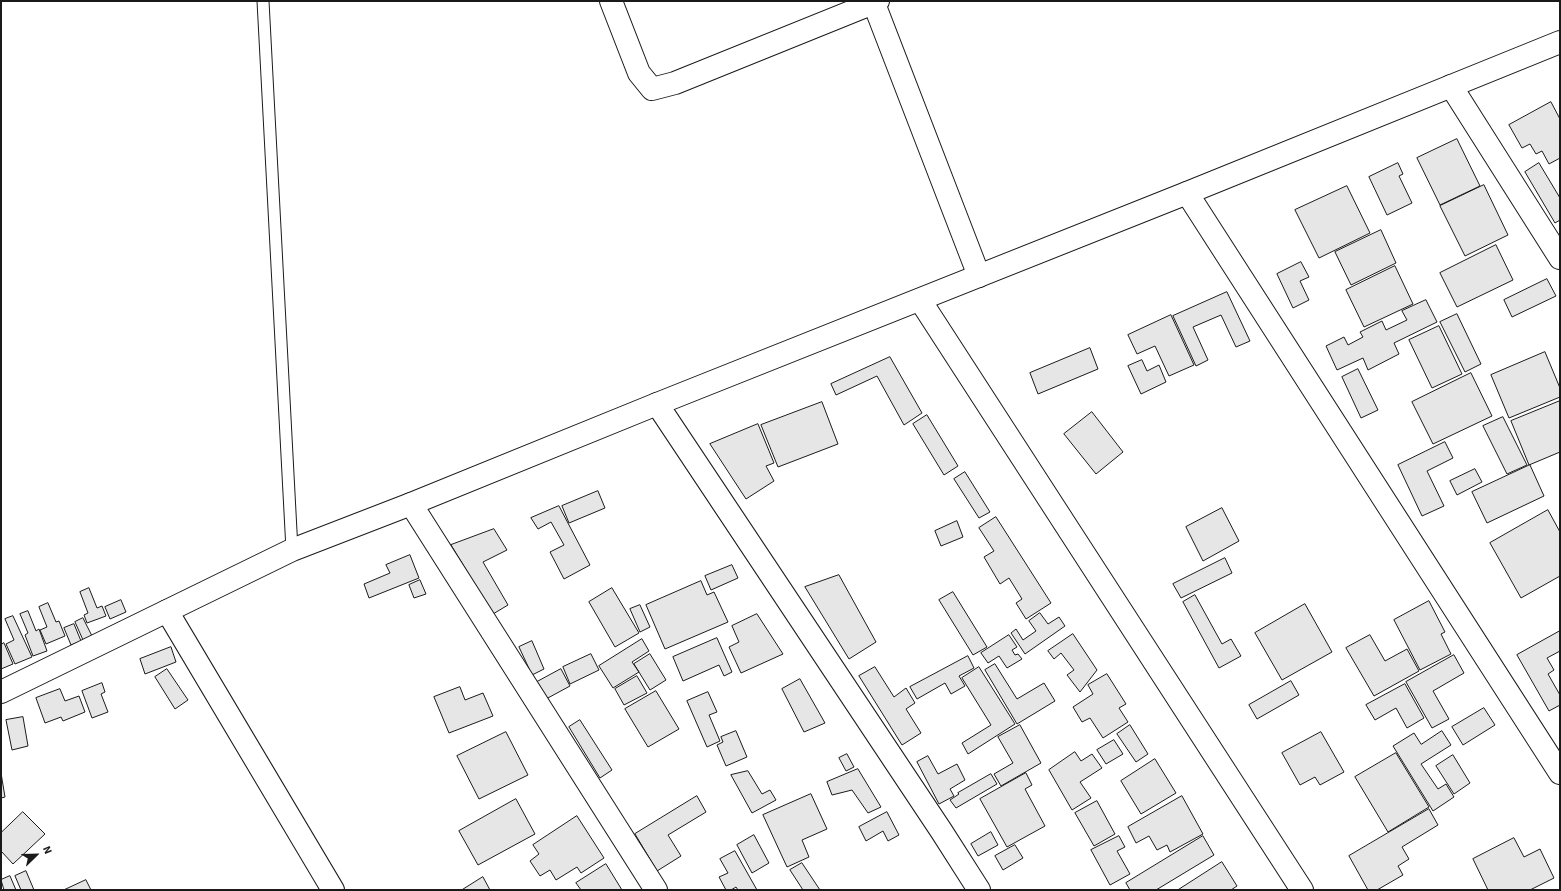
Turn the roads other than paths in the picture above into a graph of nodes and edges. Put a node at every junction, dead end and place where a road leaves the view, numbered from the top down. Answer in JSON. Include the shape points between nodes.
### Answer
{"nodes":[{"id":1,"x":263,"y":1,"type":"edge"},
{"id":2,"x":611,"y":1,"type":"edge"},
{"id":3,"x":875,"y":2,"type":"edge"},
{"id":4,"x":1560,"y":42,"type":"edge"},
{"id":5,"x":1451,"y":86,"type":"junction"},
{"id":6,"x":1187,"y":193,"type":"junction"},
{"id":7,"x":1560,"y":258,"type":"edge"},
{"id":8,"x":979,"y":276,"type":"junction"},
{"id":9,"x":920,"y":300,"type":"junction"},
{"id":10,"x":657,"y":404,"type":"junction"},
{"id":11,"x":411,"y":504,"type":"junction"},
{"id":12,"x":292,"y":550,"type":"junction"},
{"id":13,"x":167,"y":611,"type":"junction"},
{"id":14,"x":1,"y":692,"type":"edge"},
{"id":15,"x":1560,"y":773,"type":"edge"},
{"id":16,"x":333,"y":890,"type":"edge"},
{"id":17,"x":656,"y":890,"type":"edge"},
{"id":18,"x":979,"y":890,"type":"edge"},
{"id":19,"x":1302,"y":890,"type":"edge"}],
"edges":[{"from":1,"to":12,"type":"lane"},
{"from":2,"to":3,"type":"street","via":[[639,73],[652,89],[676,83]]},
{"from":3,"to":8,"type":"street"},
{"from":4,"to":5,"type":"street"},
{"from":5,"to":6,"type":"street"},
{"from":5,"to":7,"type":"street"},
{"from":6,"to":8,"type":"street"},
{"from":6,"to":15,"type":"street"},
{"from":8,"to":9,"type":"street"},
{"from":9,"to":10,"type":"street"},
{"from":9,"to":19,"type":"street"},
{"from":10,"to":11,"type":"street"},
{"from":10,"to":18,"type":"street"},
{"from":11,"to":12,"type":"street"},
{"from":11,"to":17,"type":"street"},
{"from":12,"to":13,"type":"street"},
{"from":13,"to":14,"type":"street"},
{"from":13,"to":16,"type":"street"}]}
